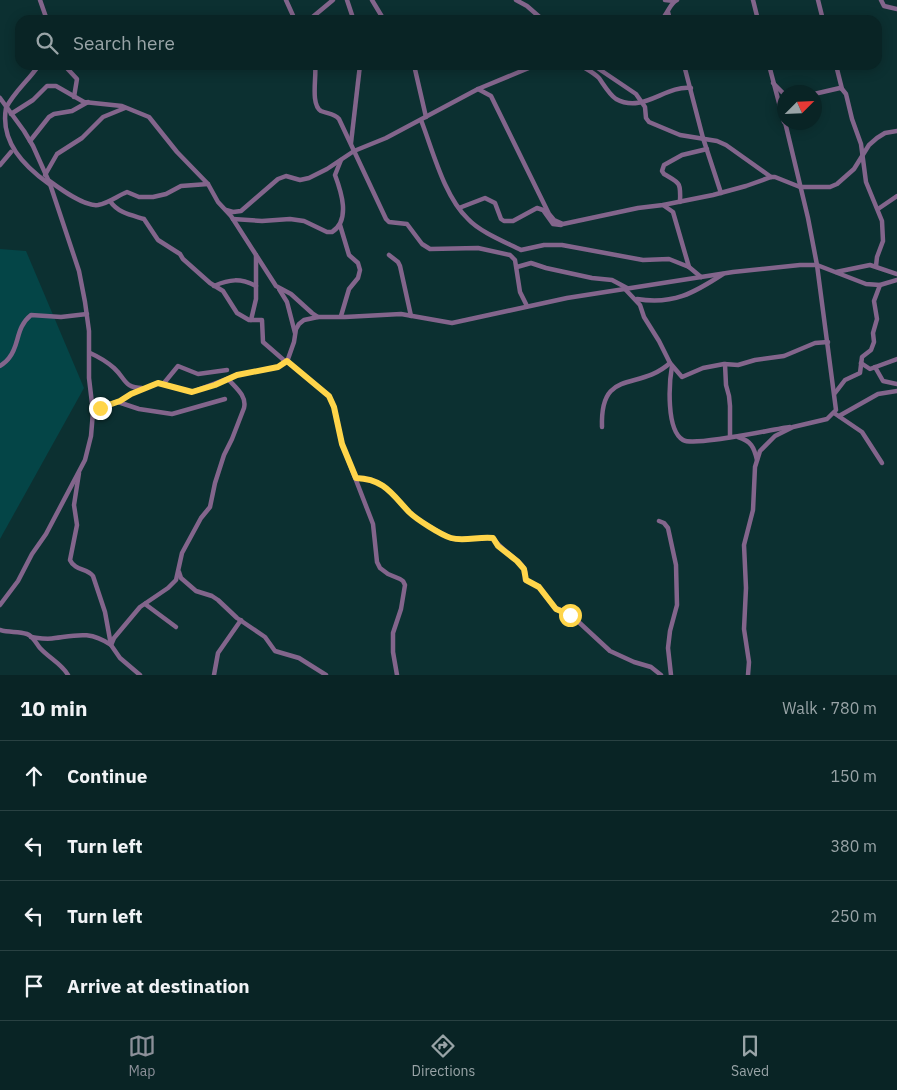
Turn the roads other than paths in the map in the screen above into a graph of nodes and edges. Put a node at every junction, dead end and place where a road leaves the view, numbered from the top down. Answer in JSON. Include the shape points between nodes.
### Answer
{"nodes":[{"id":1,"x":40,"y":0,"type":"edge"},
{"id":2,"x":286,"y":0,"type":"edge"},
{"id":3,"x":333,"y":0,"type":"edge"},
{"id":4,"x":347,"y":0,"type":"edge"},
{"id":5,"x":372,"y":0,"type":"edge"},
{"id":6,"x":516,"y":0,"type":"edge"},
{"id":7,"x":665,"y":0,"type":"edge"},
{"id":8,"x":753,"y":0,"type":"edge"},
{"id":9,"x":818,"y":0,"type":"edge"},
{"id":10,"x":881,"y":0,"type":"edge"},
{"id":11,"x":675,"y":1,"type":"edge"},
{"id":12,"x":897,"y":9,"type":"edge"},
{"id":13,"x":668,"y":12,"type":"junction"},
{"id":14,"x":45,"y":15,"type":"edge"},
{"id":15,"x":293,"y":15,"type":"edge"},
{"id":16,"x":315,"y":15,"type":"edge"},
{"id":17,"x":352,"y":15,"type":"edge"},
{"id":18,"x":381,"y":15,"type":"edge"},
{"id":19,"x":537,"y":15,"type":"edge"},
{"id":20,"x":665,"y":15,"type":"edge"},
{"id":21,"x":669,"y":15,"type":"edge"},
{"id":22,"x":757,"y":15,"type":"edge"},
{"id":23,"x":822,"y":15,"type":"edge"},
{"id":24,"x":35,"y":70,"type":"edge"},
{"id":25,"x":69,"y":70,"type":"edge"},
{"id":26,"x":316,"y":70,"type":"edge"},
{"id":27,"x":359,"y":70,"type":"edge"},
{"id":28,"x":415,"y":70,"type":"edge"},
{"id":29,"x":524,"y":70,"type":"edge"},
{"id":30,"x":589,"y":70,"type":"edge"},
{"id":31,"x":601,"y":70,"type":"edge"},
{"id":32,"x":685,"y":70,"type":"edge"},
{"id":33,"x":770,"y":70,"type":"edge"},
{"id":34,"x":837,"y":70,"type":"edge"},
{"id":35,"x":773,"y":83,"type":"junction"},
{"id":36,"x":777,"y":87,"type":"edge"},
{"id":37,"x":690,"y":88,"type":"junction"},
{"id":38,"x":478,"y":89,"type":"junction"},
{"id":39,"x":842,"y":89,"type":"junction"},
{"id":40,"x":822,"y":92,"type":"edge"},
{"id":41,"x":777,"y":96,"type":"edge"},
{"id":42,"x":74,"y":97,"type":"junction"},
{"id":43,"x":0,"y":98,"type":"edge"},
{"id":44,"x":88,"y":102,"type":"junction"},
{"id":45,"x":642,"y":103,"type":"junction"},
{"id":46,"x":6,"y":107,"type":"junction"},
{"id":47,"x":126,"y":108,"type":"junction"},
{"id":48,"x":11,"y":114,"type":"junction"},
{"id":49,"x":424,"y":118,"type":"junction"},
{"id":50,"x":787,"y":130,"type":"edge"},
{"id":51,"x":897,"y":131,"type":"edge"},
{"id":52,"x":703,"y":138,"type":"junction"},
{"id":53,"x":30,"y":141,"type":"junction"},
{"id":54,"x":351,"y":144,"type":"junction"},
{"id":55,"x":707,"y":149,"type":"junction"},
{"id":56,"x":354,"y":151,"type":"junction"},
{"id":57,"x":11,"y":152,"type":"junction"},
{"id":58,"x":862,"y":156,"type":"junction"},
{"id":59,"x":342,"y":159,"type":"junction"},
{"id":60,"x":0,"y":165,"type":"edge"},
{"id":61,"x":45,"y":174,"type":"junction"},
{"id":62,"x":770,"y":177,"type":"junction"},
{"id":63,"x":49,"y":182,"type":"junction"},
{"id":64,"x":208,"y":184,"type":"junction"},
{"id":65,"x":800,"y":187,"type":"junction"},
{"id":66,"x":721,"y":193,"type":"junction"},
{"id":67,"x":897,"y":196,"type":"edge"},
{"id":68,"x":110,"y":201,"type":"junction"},
{"id":69,"x":680,"y":202,"type":"junction"},
{"id":70,"x":663,"y":205,"type":"junction"},
{"id":71,"x":459,"y":208,"type":"junction"},
{"id":72,"x":225,"y":209,"type":"junction"},
{"id":73,"x":878,"y":209,"type":"junction"},
{"id":74,"x":233,"y":219,"type":"junction"},
{"id":75,"x":566,"y":224,"type":"junction"},
{"id":76,"x":340,"y":225,"type":"junction"},
{"id":77,"x":256,"y":254,"type":"junction"},
{"id":78,"x":389,"y":255,"type":"dead end"},
{"id":79,"x":817,"y":265,"type":"junction"},
{"id":80,"x":876,"y":266,"type":"junction"},
{"id":81,"x":517,"y":267,"type":"junction"},
{"id":82,"x":690,"y":267,"type":"junction"},
{"id":83,"x":836,"y":272,"type":"junction"},
{"id":84,"x":724,"y":274,"type":"junction"},
{"id":85,"x":897,"y":274,"type":"edge"},
{"id":86,"x":700,"y":277,"type":"junction"},
{"id":87,"x":897,"y":280,"type":"edge"},
{"id":88,"x":880,"y":285,"type":"junction"},
{"id":89,"x":214,"y":286,"type":"junction"},
{"id":90,"x":256,"y":286,"type":"junction"},
{"id":91,"x":279,"y":288,"type":"junction"},
{"id":92,"x":627,"y":289,"type":"junction"},
{"id":93,"x":637,"y":299,"type":"junction"},
{"id":94,"x":527,"y":306,"type":"junction"},
{"id":95,"x":87,"y":314,"type":"junction"},
{"id":96,"x":341,"y":316,"type":"junction"},
{"id":97,"x":411,"y":316,"type":"junction"},
{"id":98,"x":318,"y":317,"type":"junction"},
{"id":99,"x":251,"y":320,"type":"junction"},
{"id":100,"x":295,"y":335,"type":"junction"},
{"id":101,"x":828,"y":342,"type":"junction"},
{"id":102,"x":90,"y":353,"type":"junction"},
{"id":103,"x":896,"y":360,"type":"edge"},
{"id":104,"x":286,"y":362,"type":"junction"},
{"id":105,"x":861,"y":363,"type":"junction"},
{"id":106,"x":725,"y":364,"type":"junction"},
{"id":107,"x":671,"y":365,"type":"junction"},
{"id":108,"x":0,"y":366,"type":"edge"},
{"id":109,"x":875,"y":367,"type":"junction"},
{"id":110,"x":227,"y":370,"type":"dead end"},
{"id":111,"x":228,"y":379,"type":"junction"},
{"id":112,"x":164,"y":383,"type":"junction"},
{"id":113,"x":897,"y":384,"type":"edge"},
{"id":114,"x":144,"y":388,"type":"junction"},
{"id":115,"x":897,"y":391,"type":"edge"},
{"id":116,"x":835,"y":395,"type":"junction"},
{"id":117,"x":225,"y":399,"type":"dead end"},
{"id":118,"x":117,"y":402,"type":"junction"},
{"id":119,"x":93,"y":412,"type":"junction"},
{"id":120,"x":837,"y":415,"type":"junction"},
{"id":121,"x":602,"y":427,"type":"dead end"},
{"id":122,"x":793,"y":427,"type":"junction"},
{"id":123,"x":737,"y":436,"type":"junction"},
{"id":124,"x":730,"y":437,"type":"junction"},
{"id":125,"x":757,"y":461,"type":"junction"},
{"id":126,"x":882,"y":463,"type":"dead end"},
{"id":127,"x":80,"y":470,"type":"junction"},
{"id":128,"x":356,"y":478,"type":"junction"},
{"id":129,"x":659,"y":520,"type":"dead end"},
{"id":130,"x":179,"y":571,"type":"junction"},
{"id":131,"x":0,"y":604,"type":"edge"},
{"id":132,"x":144,"y":604,"type":"junction"},
{"id":133,"x":241,"y":620,"type":"junction"},
{"id":134,"x":176,"y":627,"type":"dead end"},
{"id":135,"x":0,"y":630,"type":"edge"},
{"id":136,"x":31,"y":637,"type":"junction"},
{"id":137,"x":111,"y":644,"type":"junction"},
{"id":138,"x":69,"y":674,"type":"edge"},
{"id":139,"x":140,"y":675,"type":"edge"},
{"id":140,"x":214,"y":675,"type":"edge"},
{"id":141,"x":326,"y":675,"type":"edge"},
{"id":142,"x":397,"y":675,"type":"edge"},
{"id":143,"x":661,"y":675,"type":"edge"},
{"id":144,"x":671,"y":675,"type":"edge"},
{"id":145,"x":748,"y":675,"type":"edge"}],
"edges":[{"from":1,"to":14,"type":"street"},
{"from":2,"to":15,"type":"street"},
{"from":3,"to":16,"type":"street"},
{"from":4,"to":17,"type":"street"},
{"from":5,"to":18,"type":"street"},
{"from":6,"to":19,"type":"street"},
{"from":7,"to":11,"type":"street"},
{"from":8,"to":22,"type":"street"},
{"from":9,"to":23,"type":"street"},
{"from":10,"to":12,"type":"street","via":[[884,6]]},
{"from":11,"to":13,"type":"street"},
{"from":13,"to":20,"type":"street"},
{"from":13,"to":21,"type":"street"},
{"from":24,"to":46,"type":"street"},
{"from":25,"to":42,"type":"street","via":[[77,79]]},
{"from":26,"to":54,"type":"street","via":[[315,99],[318,107],[338,117]]},
{"from":27,"to":54,"type":"street"},
{"from":28,"to":49,"type":"street"},
{"from":29,"to":38,"type":"street"},
{"from":30,"to":45,"type":"street","via":[[617,99]]},
{"from":31,"to":45,"type":"street","via":[[632,90]]},
{"from":32,"to":37,"type":"street"},
{"from":33,"to":35,"type":"street"},
{"from":34,"to":39,"type":"street"},
{"from":35,"to":36,"type":"street"},
{"from":35,"to":41,"type":"street"},
{"from":37,"to":45,"type":"street","via":[[677,88]]},
{"from":37,"to":52,"type":"street"},
{"from":38,"to":49,"type":"street"},
{"from":38,"to":75,"type":"street","via":[[491,96],[550,214],[558,223]]},
{"from":39,"to":40,"type":"street"},
{"from":39,"to":58,"type":"street"},
{"from":42,"to":44,"type":"street"},
{"from":42,"to":48,"type":"street","via":[[56,86],[47,86]]},
{"from":43,"to":46,"type":"street"},
{"from":44,"to":47,"type":"street"},
{"from":44,"to":53,"type":"street","via":[[54,114]]},
{"from":45,"to":52,"type":"street","via":[[649,122],[680,135]]},
{"from":46,"to":48,"type":"street"},
{"from":46,"to":57,"type":"street","via":[[1,130]]},
{"from":47,"to":61,"type":"street","via":[[103,117],[82,138],[57,154]]},
{"from":47,"to":64,"type":"street","via":[[149,118]]},
{"from":48,"to":53,"type":"street"},
{"from":49,"to":56,"type":"street"},
{"from":49,"to":71,"type":"street","via":[[443,182]]},
{"from":50,"to":65,"type":"street"},
{"from":51,"to":58,"type":"street","via":[[884,133],[869,145]]},
{"from":52,"to":55,"type":"street"},
{"from":52,"to":62,"type":"street","via":[[726,145]]},
{"from":53,"to":61,"type":"street"},
{"from":54,"to":56,"type":"street"},
{"from":55,"to":66,"type":"street"},
{"from":55,"to":69,"type":"street","via":[[682,155],[664,165],[664,175],[678,183]]},
{"from":56,"to":59,"type":"street"},
{"from":56,"to":81,"type":"street","via":[[389,222],[407,224],[422,244],[430,249],[478,248],[512,256]]},
{"from":57,"to":60,"type":"street"},
{"from":57,"to":63,"type":"street"},
{"from":58,"to":65,"type":"street","via":[[854,168],[833,186]]},
{"from":58,"to":73,"type":"street","via":[[866,182]]},
{"from":59,"to":72,"type":"street","via":[[305,179],[281,178],[242,212]]},
{"from":59,"to":76,"type":"street","via":[[335,174],[341,191],[343,214]]},
{"from":61,"to":63,"type":"street"},
{"from":62,"to":65,"type":"street"},
{"from":62,"to":66,"type":"street"},
{"from":63,"to":68,"type":"street","via":[[90,204]]},
{"from":63,"to":95,"type":"street","via":[[79,271]]},
{"from":64,"to":68,"type":"street","via":[[182,186],[153,197],[127,192]]},
{"from":64,"to":72,"type":"street"},
{"from":65,"to":79,"type":"street"},
{"from":66,"to":69,"type":"street"},
{"from":67,"to":73,"type":"street"},
{"from":68,"to":89,"type":"street","via":[[116,209],[144,219],[155,237],[180,254]]},
{"from":69,"to":70,"type":"street"},
{"from":70,"to":75,"type":"street"},
{"from":70,"to":82,"type":"street","via":[[673,212]]},
{"from":71,"to":75,"type":"street","via":[[485,198],[495,203],[504,221],[513,221],[537,208],[543,210],[555,225]]},
{"from":71,"to":82,"type":"street","via":[[468,220],[521,250],[562,244],[636,259],[669,259]]},
{"from":72,"to":74,"type":"street"},
{"from":73,"to":80,"type":"street","via":[[883,241]]},
{"from":74,"to":76,"type":"street","via":[[297,220],[328,232]]},
{"from":74,"to":77,"type":"street"},
{"from":76,"to":96,"type":"street","via":[[349,254],[360,270],[349,289]]},
{"from":77,"to":90,"type":"street"},
{"from":77,"to":91,"type":"street"},
{"from":78,"to":97,"type":"street","via":[[400,266]]},
{"from":79,"to":83,"type":"street"},
{"from":79,"to":84,"type":"street","via":[[777,266]]},
{"from":79,"to":101,"type":"street"},
{"from":80,"to":83,"type":"street","via":[[869,264]]},
{"from":80,"to":85,"type":"street"},
{"from":81,"to":92,"type":"street","via":[[532,264],[612,280]]},
{"from":81,"to":94,"type":"street","via":[[520,292]]},
{"from":82,"to":86,"type":"street"},
{"from":83,"to":88,"type":"street","via":[[866,284]]},
{"from":84,"to":86,"type":"street"},
{"from":84,"to":93,"type":"street","via":[[676,298]]},
{"from":86,"to":92,"type":"street"},
{"from":87,"to":88,"type":"street"},
{"from":88,"to":105,"type":"street","via":[[874,301],[877,319],[874,342]]},
{"from":89,"to":90,"type":"street","via":[[237,279]]},
{"from":89,"to":99,"type":"street","via":[[223,291],[237,313]]},
{"from":90,"to":99,"type":"street"},
{"from":91,"to":98,"type":"street","via":[[292,294]]},
{"from":91,"to":100,"type":"street","via":[[287,302]]},
{"from":92,"to":93,"type":"street"},
{"from":92,"to":94,"type":"street"},
{"from":93,"to":107,"type":"street"},
{"from":94,"to":97,"type":"street","via":[[452,323]]},
{"from":95,"to":102,"type":"street"},
{"from":95,"to":108,"type":"street","via":[[60,317],[30,315],[21,326],[10,358]]},
{"from":96,"to":97,"type":"street"},
{"from":96,"to":98,"type":"street"},
{"from":98,"to":100,"type":"street","via":[[304,320]]},
{"from":99,"to":104,"type":"street","via":[[263,321],[263,342]]},
{"from":100,"to":104,"type":"street"},
{"from":101,"to":106,"type":"street","via":[[816,343],[784,356],[738,365]]},
{"from":101,"to":116,"type":"street"},
{"from":102,"to":114,"type":"street","via":[[108,363],[128,386]]},
{"from":102,"to":119,"type":"street"},
{"from":103,"to":109,"type":"street"},
{"from":104,"to":111,"type":"street","via":[[278,367]]},
{"from":104,"to":128,"type":"street","via":[[329,396],[342,444]]},
{"from":105,"to":109,"type":"street","via":[[870,369]]},
{"from":105,"to":116,"type":"street","via":[[860,372],[842,381]]},
{"from":106,"to":107,"type":"street","via":[[703,368],[683,377]]},
{"from":106,"to":124,"type":"street"},
{"from":107,"to":121,"type":"street","via":[[610,390],[604,400]]},
{"from":107,"to":124,"type":"street","via":[[669,402],[678,436],[689,442]]},
{"from":109,"to":113,"type":"street","via":[[883,381]]},
{"from":110,"to":112,"type":"street","via":[[200,374],[178,366]]},
{"from":111,"to":112,"type":"street","via":[[189,392]]},
{"from":111,"to":130,"type":"street","via":[[243,397],[244,408],[224,455],[210,507],[182,553]]},
{"from":112,"to":114,"type":"street"},
{"from":114,"to":118,"type":"street"},
{"from":115,"to":120,"type":"street","via":[[878,394]]},
{"from":116,"to":120,"type":"street"},
{"from":117,"to":118,"type":"street","via":[[172,414]]},
{"from":118,"to":119,"type":"street"},
{"from":119,"to":127,"type":"street","via":[[91,436]]},
{"from":120,"to":122,"type":"street","via":[[822,422]]},
{"from":120,"to":126,"type":"street","via":[[862,432]]},
{"from":122,"to":123,"type":"street"},
{"from":122,"to":125,"type":"street","via":[[769,440]]},
{"from":123,"to":124,"type":"street"},
{"from":123,"to":125,"type":"street","via":[[750,442]]},
{"from":125,"to":145,"type":"street","via":[[753,510],[744,547],[744,629],[750,662]]},
{"from":127,"to":131,"type":"street","via":[[18,581]]},
{"from":127,"to":137,"type":"street","via":[[74,505],[78,525],[70,560],[75,567],[93,576]]},
{"from":128,"to":142,"type":"street","via":[[373,524],[377,562],[380,568],[405,585],[392,633]]},
{"from":128,"to":143,"type":"street","via":[[384,486],[412,514],[451,538],[493,538],[524,569],[526,580],[539,587],[554,607],[570,614],[610,651],[651,667]]},
{"from":129,"to":144,"type":"street","via":[[668,528],[676,565],[677,605],[668,648]]},
{"from":130,"to":132,"type":"street","via":[[173,584]]},
{"from":130,"to":133,"type":"street","via":[[181,578],[196,591],[212,596]]},
{"from":132,"to":134,"type":"street"},
{"from":132,"to":137,"type":"street"},
{"from":133,"to":140,"type":"street","via":[[218,653]]},
{"from":133,"to":141,"type":"street","via":[[265,637],[275,651],[299,658]]},
{"from":135,"to":136,"type":"street","via":[[26,633]]},
{"from":136,"to":137,"type":"street","via":[[54,639],[85,634]]},
{"from":136,"to":138,"type":"street"},
{"from":137,"to":139,"type":"street","via":[[120,658]]}]}
